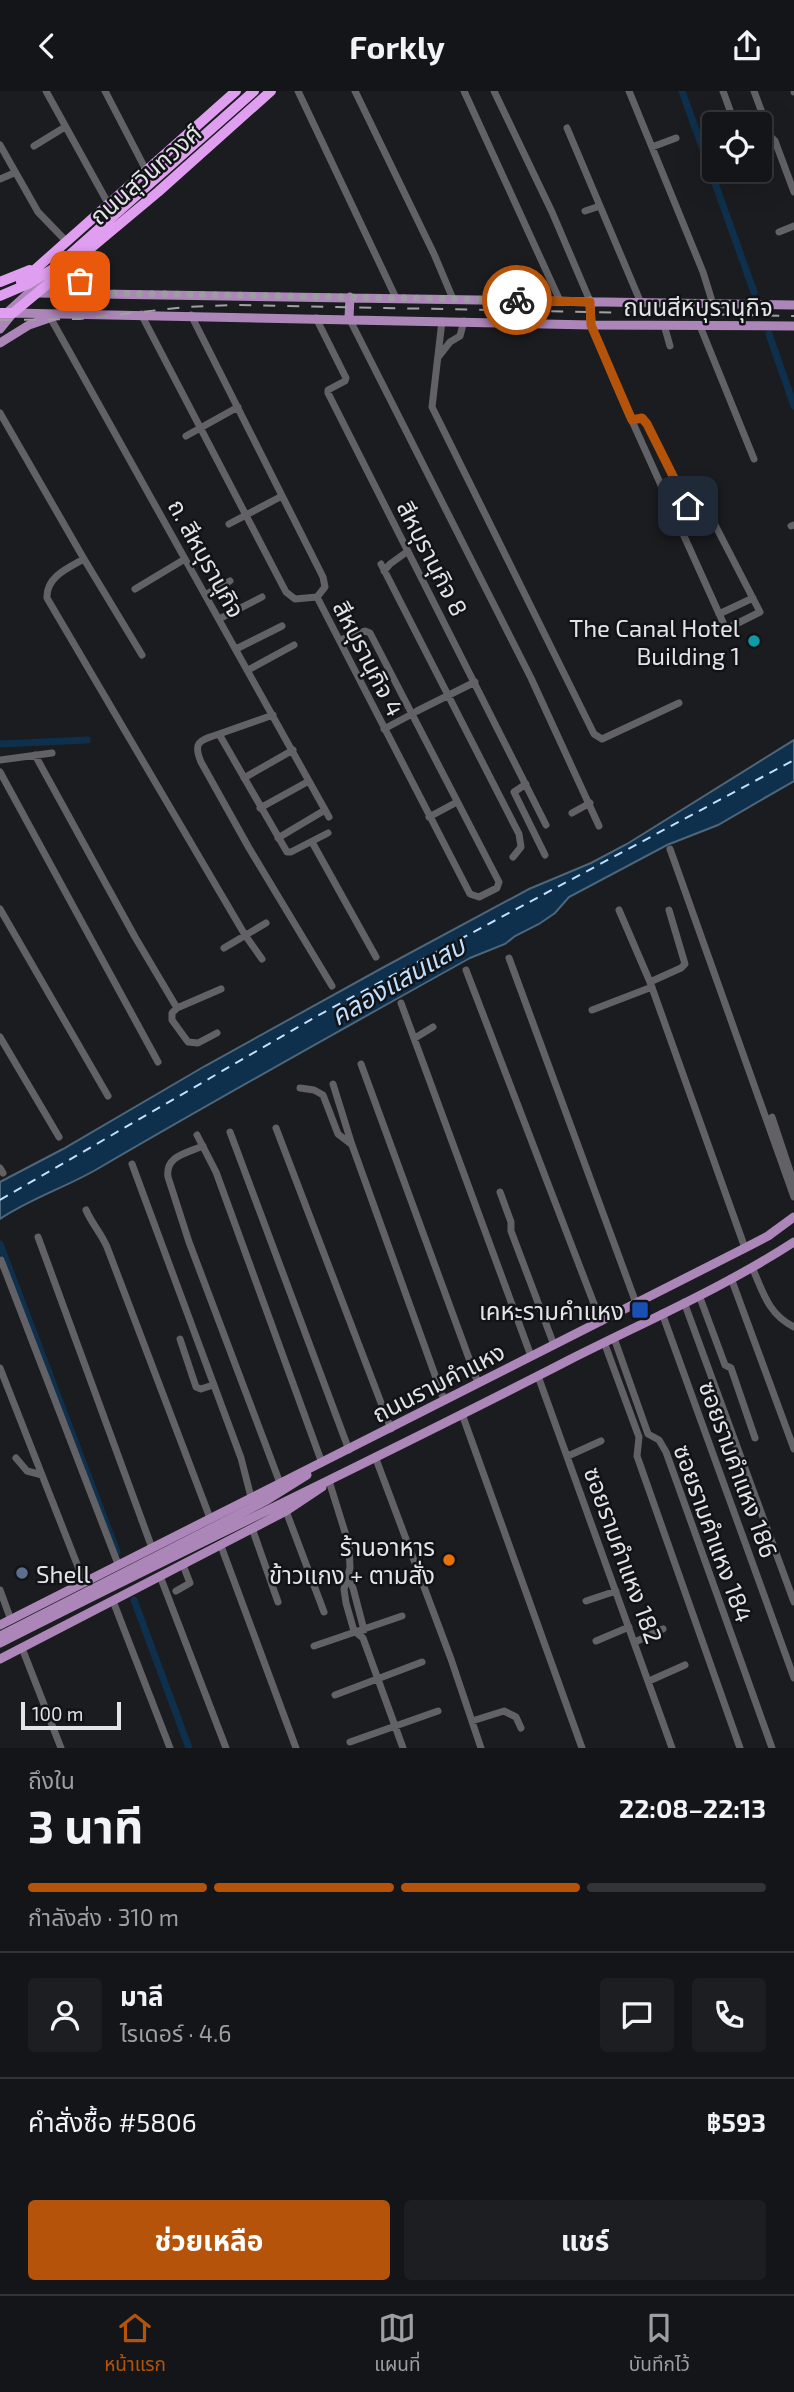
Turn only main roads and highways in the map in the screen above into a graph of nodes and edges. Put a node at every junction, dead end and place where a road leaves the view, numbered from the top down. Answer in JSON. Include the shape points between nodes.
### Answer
{"nodes":[{"id":1,"x":236,"y":91,"type":"edge"},
{"id":2,"x":254,"y":91,"type":"edge"},
{"id":3,"x":271,"y":91,"type":"edge"},
{"id":4,"x":99,"y":213,"type":"junction"},
{"id":5,"x":118,"y":226,"type":"junction"},
{"id":6,"x":51,"y":256,"type":"junction"},
{"id":7,"x":79,"y":258,"type":"junction"},
{"id":8,"x":39,"y":267,"type":"junction"},
{"id":9,"x":62,"y":267,"type":"junction"},
{"id":10,"x":0,"y":282,"type":"edge"},
{"id":11,"x":37,"y":293,"type":"junction"},
{"id":12,"x":99,"y":293,"type":"junction"},
{"id":13,"x":3,"y":294,"type":"edge"},
{"id":14,"x":350,"y":297,"type":"junction"},
{"id":15,"x":0,"y":302,"type":"edge"},
{"id":16,"x":590,"y":302,"type":"junction"},
{"id":17,"x":794,"y":305,"type":"edge"},
{"id":18,"x":0,"y":313,"type":"edge"},
{"id":19,"x":13,"y":313,"type":"junction"},
{"id":20,"x":63,"y":314,"type":"junction"},
{"id":21,"x":349,"y":318,"type":"junction"},
{"id":22,"x":0,"y":319,"type":"edge"},
{"id":23,"x":591,"y":325,"type":"junction"},
{"id":24,"x":794,"y":326,"type":"edge"},
{"id":25,"x":0,"y":329,"type":"edge"},
{"id":26,"x":0,"y":343,"type":"edge"},
{"id":27,"x":794,"y":1217,"type":"edge"},
{"id":28,"x":794,"y":1242,"type":"edge"},
{"id":29,"x":322,"y":1463,"type":"junction"},
{"id":30,"x":329,"y":1482,"type":"junction"},
{"id":31,"x":59,"y":1609,"type":"junction"},
{"id":32,"x":0,"y":1625,"type":"edge"},
{"id":33,"x":0,"y":1636,"type":"edge"},
{"id":34,"x":0,"y":1643,"type":"edge"},
{"id":35,"x":0,"y":1659,"type":"edge"}],
"edges":[{"from":1,"to":4,"type":"highway","name":"ถนนสุวินทวงศ์"},
{"from":2,"to":9,"type":"highway"},
{"from":3,"to":5,"type":"highway","name":"ถนนสุวินทวงศ์"},
{"from":4,"to":5,"type":"highway","via":[[95,220],[99,226]]},
{"from":4,"to":6,"type":"highway","name":"ถนนสุวินทวงศ์"},
{"from":5,"to":7,"type":"highway","name":"ถนนสุวินทวงศ์"},
{"from":6,"to":8,"type":"highway","name":"ถนนสุวินทวงศ์"},
{"from":6,"to":9,"type":"highway","via":[[47,263],[51,269]]},
{"from":7,"to":9,"type":"highway","name":"ถนนสุวินทวงศ์"},
{"from":7,"to":12,"type":"main road","via":[[78,277]]},
{"from":8,"to":10,"type":"highway"},
{"from":8,"to":13,"type":"highway","name":"ถนนสุวินทวงศ์"},
{"from":9,"to":11,"type":"highway","name":"ถนนสุวินทวงศ์"},
{"from":9,"to":13,"type":"highway"},
{"from":9,"to":22,"type":"main road"},
{"from":11,"to":12,"type":"main road","name":"ถนนสีหบุรานุกิจ"},
{"from":11,"to":13,"type":"highway"},
{"from":11,"to":19,"type":"highway","name":"ถนนสุวินทวงศ์"},
{"from":12,"to":14,"type":"main road","name":"ถนนสีหบุรานุกิจ"},
{"from":13,"to":15,"type":"highway","name":"ถนนสุวินทวงศ์"},
{"from":14,"to":16,"type":"main road","name":"ถนนสีหบุรานุกิจ"},
{"from":14,"to":21,"type":"main road"},
{"from":16,"to":17,"type":"main road","name":"ถนนสีหบุรานุกิจ"},
{"from":16,"to":23,"type":"main road"},
{"from":18,"to":19,"type":"highway"},
{"from":19,"to":20,"type":"main road","name":"ถนนสีหบุรานุกิจ"},
{"from":19,"to":25,"type":"main road"},
{"from":20,"to":21,"type":"main road","name":"ถนนสีหบุรานุกิจ"},
{"from":20,"to":26,"type":"main road","via":[[29,325]]},
{"from":21,"to":23,"type":"main road","name":"ถนนสีหบุรานุกิจ"},
{"from":23,"to":24,"type":"main road","name":"ถนนสีหบุรานุกิจ"},
{"from":27,"to":29,"type":"main road","name":"ถนนรามคำแหง","via":[[745,1248]]},
{"from":28,"to":30,"type":"main road","name":"ถนนรามคำแหง","via":[[684,1303]]},
{"from":29,"to":31,"type":"main road","name":"ถนนรามคำแหง","via":[[296,1484]]},
{"from":29,"to":32,"type":"main road","name":"ถนนรามคำแหง"},
{"from":30,"to":31,"type":"main road","name":"ถนนรามคำแหง"},
{"from":30,"to":35,"type":"main road","name":"ถนนรามคำแหง","via":[[221,1546]]},
{"from":31,"to":33,"type":"main road","name":"ถนนรามคำแหง"},
{"from":31,"to":34,"type":"main road","name":"ถนนรามคำแหง"}]}
